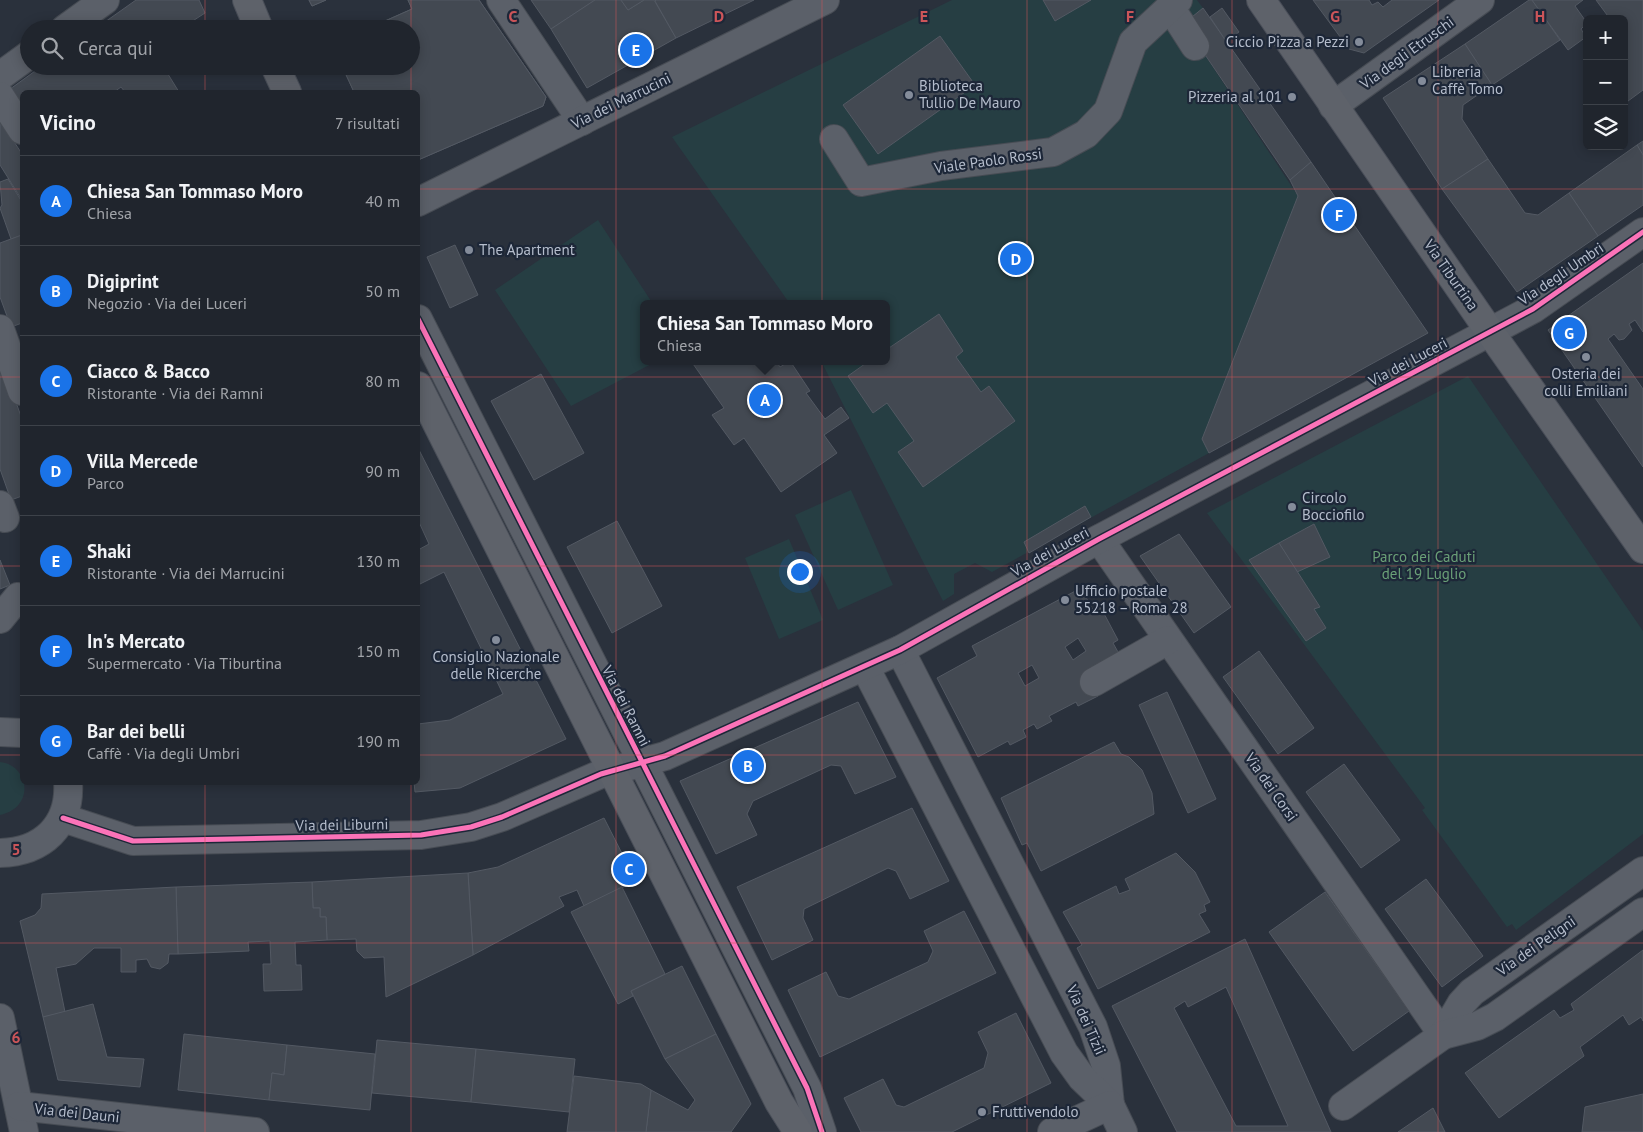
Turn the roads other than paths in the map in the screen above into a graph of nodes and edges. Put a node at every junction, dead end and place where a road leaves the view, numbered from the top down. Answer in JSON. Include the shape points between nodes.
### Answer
{"nodes":[{"id":1,"x":104,"y":0,"type":"edge"},
{"id":2,"x":247,"y":0,"type":"edge"},
{"id":3,"x":501,"y":0,"type":"edge"},
{"id":4,"x":825,"y":0,"type":"edge"},
{"id":5,"x":1261,"y":0,"type":"edge"},
{"id":6,"x":1480,"y":0,"type":"edge"},
{"id":7,"x":1174,"y":4,"type":"edge"},
{"id":8,"x":77,"y":20,"type":"edge"},
{"id":9,"x":255,"y":20,"type":"edge"},
{"id":10,"x":1195,"y":46,"type":"dead end"},
{"id":11,"x":20,"y":62,"type":"edge"},
{"id":12,"x":279,"y":75,"type":"edge"},
{"id":13,"x":0,"y":76,"type":"edge"},
{"id":14,"x":286,"y":90,"type":"edge"},
{"id":15,"x":0,"y":96,"type":"edge"},
{"id":16,"x":1333,"y":106,"type":"junction"},
{"id":17,"x":582,"y":121,"type":"junction"},
{"id":18,"x":20,"y":127,"type":"edge"},
{"id":19,"x":834,"y":139,"type":"dead end"},
{"id":20,"x":420,"y":201,"type":"edge"},
{"id":21,"x":1643,"y":232,"type":"edge"},
{"id":22,"x":420,"y":323,"type":"edge"},
{"id":23,"x":1490,"y":332,"type":"junction"},
{"id":24,"x":9,"y":334,"type":"edge"},
{"id":25,"x":20,"y":382,"type":"edge"},
{"id":26,"x":420,"y":390,"type":"edge"},
{"id":27,"x":1099,"y":539,"type":"junction"},
{"id":28,"x":1643,"y":548,"type":"edge"},
{"id":29,"x":18,"y":597,"type":"dead end"},
{"id":30,"x":0,"y":619,"type":"edge"},
{"id":31,"x":1168,"y":640,"type":"junction"},
{"id":32,"x":900,"y":650,"type":"junction"},
{"id":33,"x":865,"y":667,"type":"junction"},
{"id":34,"x":1094,"y":682,"type":"dead end"},
{"id":35,"x":641,"y":764,"type":"junction"},
{"id":36,"x":613,"y":771,"type":"junction"},
{"id":37,"x":68,"y":785,"type":"edge"},
{"id":38,"x":64,"y":818,"type":"junction"},
{"id":39,"x":0,"y":853,"type":"edge"},
{"id":40,"x":1643,"y":871,"type":"edge"},
{"id":41,"x":1643,"y":912,"type":"edge"},
{"id":42,"x":0,"y":1018,"type":"edge"},
{"id":43,"x":1443,"y":1035,"type":"junction"},
{"id":44,"x":1110,"y":1105,"type":"junction"},
{"id":45,"x":1343,"y":1106,"type":"dead end"},
{"id":46,"x":21,"y":1119,"type":"edge"},
{"id":47,"x":255,"y":1132,"type":"edge"},
{"id":48,"x":798,"y":1132,"type":"edge"},
{"id":49,"x":822,"y":1132,"type":"edge"},
{"id":50,"x":1052,"y":1132,"type":"edge"},
{"id":51,"x":1123,"y":1132,"type":"edge"}],
"edges":[{"from":1,"to":8,"type":"street"},
{"from":2,"to":9,"type":"main road"},
{"from":3,"to":17,"type":"street"},
{"from":4,"to":17,"type":"street","name":"Via dei Marrucini"},
{"from":5,"to":16,"type":"main road","name":"Via Tiburtina"},
{"from":6,"to":16,"type":"street","name":"Via degli Etruschi"},
{"from":7,"to":10,"type":"street"},
{"from":7,"to":19,"type":"street","name":"Viale Paolo Rossi","via":[[1133,42],[1108,111],[1086,134],[1053,152],[941,166],[861,182]]},
{"from":11,"to":13,"type":"street"},
{"from":12,"to":14,"type":"main road"},
{"from":15,"to":18,"type":"street"},
{"from":16,"to":23,"type":"main road","name":"Via Tiburtina"},
{"from":17,"to":20,"type":"street","name":"Via dei Marrucini"},
{"from":21,"to":23,"type":"street","name":"Via degli Umbri","via":[[1533,309]]},
{"from":22,"to":35,"type":"street","name":"Via dei Ramni"},
{"from":23,"to":27,"type":"street","name":"Via dei Luceri"},
{"from":23,"to":28,"type":"main road","name":"Via Tiburtina"},
{"from":24,"to":25,"type":"street"},
{"from":26,"to":36,"type":"main road"},
{"from":27,"to":31,"type":"street","name":"Via dei Corsi"},
{"from":27,"to":32,"type":"street","name":"Via dei Luceri"},
{"from":29,"to":30,"type":"street"},
{"from":31,"to":34,"type":"street"},
{"from":31,"to":43,"type":"street","name":"Via dei Corsi"},
{"from":32,"to":33,"type":"street","name":"Via dei Luceri"},
{"from":32,"to":44,"type":"street","name":"Via dei Tizii","via":[[1093,1027],[1106,1066]]},
{"from":33,"to":35,"type":"street","name":"Via dei Luceri"},
{"from":33,"to":44,"type":"street","name":"Via dei Tizii","via":[[1064,1053],[1082,1078]]},
{"from":35,"to":36,"type":"street","name":"Via dei Luceri"},
{"from":35,"to":49,"type":"street","name":"Via dei Ramni","via":[[807,1088]]},
{"from":36,"to":38,"type":"street","name":"Via dei Liburni","via":[[484,823],[421,835],[133,841]]},
{"from":36,"to":48,"type":"main road","via":[[774,1094]]},
{"from":37,"to":38,"type":"street"},
{"from":38,"to":39,"type":"street","via":[[50,835],[32,846]]},
{"from":40,"to":43,"type":"street","name":"Via dei Peligni","via":[[1472,992]]},
{"from":41,"to":43,"type":"street","name":"Via dei Peligni","via":[[1495,1017],[1477,1026]]},
{"from":42,"to":46,"type":"street"},
{"from":43,"to":45,"type":"street","name":"Via dei Peligni"},
{"from":44,"to":50,"type":"street"},
{"from":44,"to":51,"type":"street"},
{"from":46,"to":47,"type":"street","name":"Via dei Dauni"}]}
